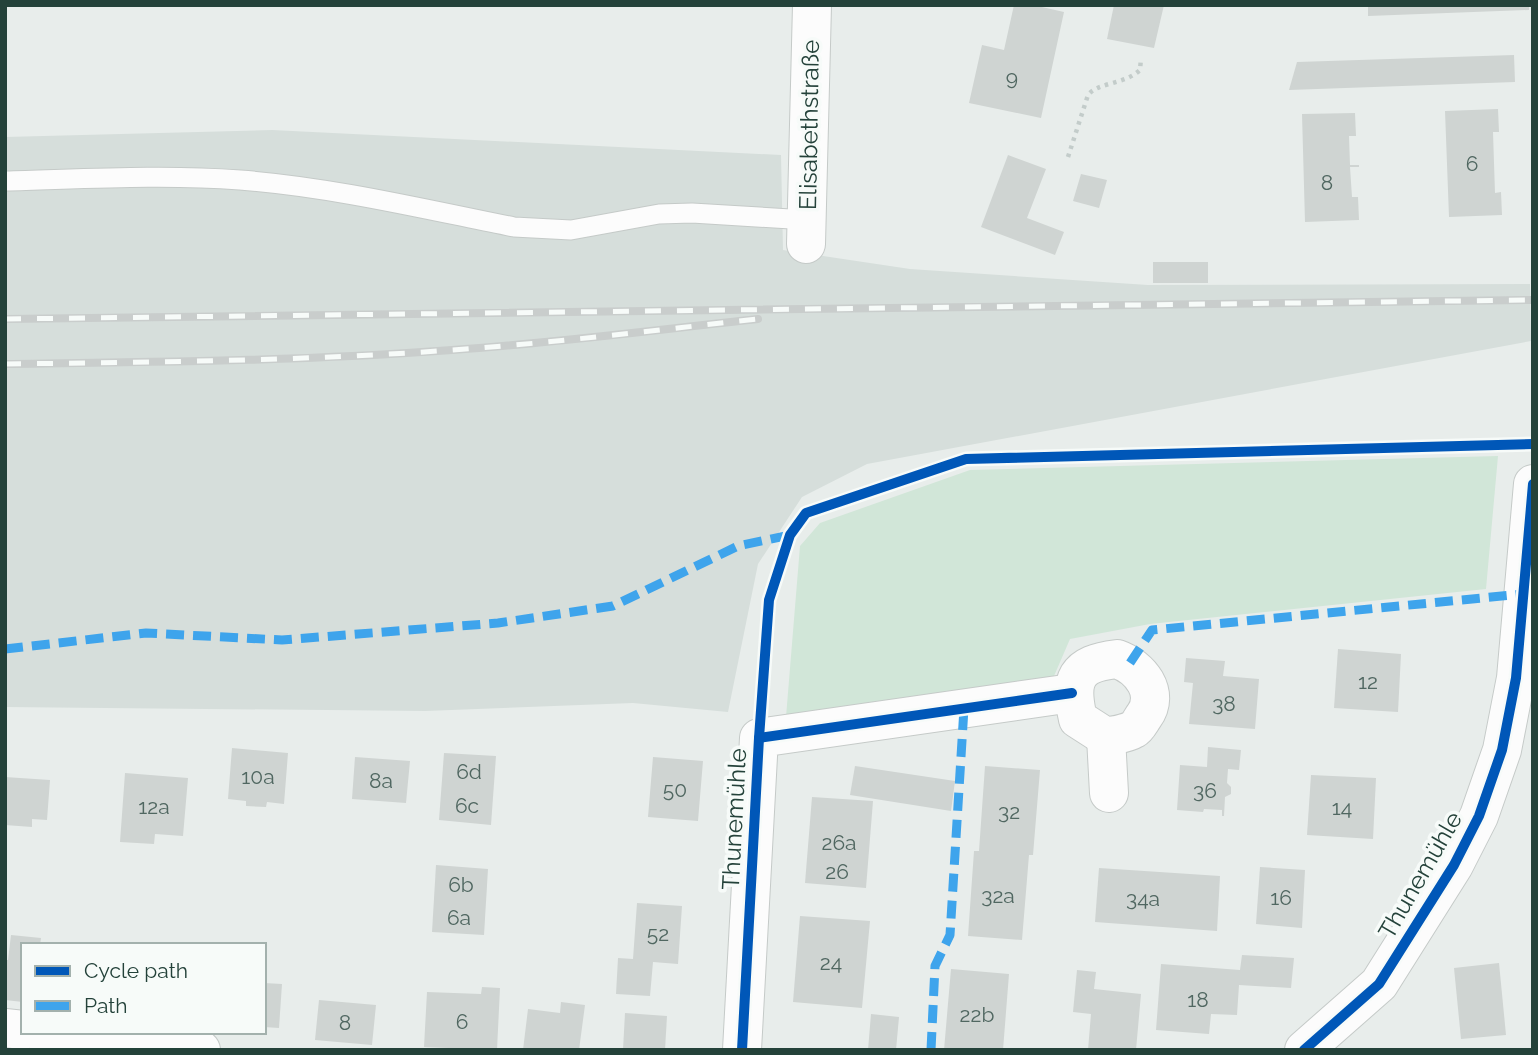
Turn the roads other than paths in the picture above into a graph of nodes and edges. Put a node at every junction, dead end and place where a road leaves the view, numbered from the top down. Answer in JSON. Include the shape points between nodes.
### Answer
{"nodes":[{"id":1,"x":812,"y":5,"type":"edge"},
{"id":2,"x":5,"y":181,"type":"edge"},
{"id":3,"x":806,"y":232,"type":"joint"},
{"id":4,"x":1533,"y":484,"type":"edge"},
{"id":5,"x":1072,"y":693,"type":"junction"},
{"id":6,"x":1106,"y":737,"type":"junction"},
{"id":7,"x":1110,"y":793,"type":"dead end"},
{"id":8,"x":58,"y":1034,"type":"edge"},
{"id":9,"x":1308,"y":1049,"type":"edge"},
{"id":10,"x":201,"y":1050,"type":"edge"},
{"id":11,"x":742,"y":1050,"type":"edge"}],
"edges":[{"from":1,"to":3,"type":"street","name":"Elisabethstraße"},
{"from":2,"to":3,"type":"lane","via":[[203,177],[314,189],[544,230],[692,213]]},
{"from":4,"to":9,"type":"street","name":"Thunemühle","via":[[1516,678],[1502,750],[1479,816],[1448,876],[1379,984]]},
{"from":5,"to":6,"type":"street","via":[[1078,719]]},
{"from":5,"to":6,"type":"street","via":[[1086,668],[1096,662],[1117,659],[1130,663],[1145,678],[1148,712],[1135,729]]},
{"from":5,"to":11,"type":"street","name":"Thunemühle","via":[[759,738]]},
{"from":6,"to":7,"type":"street"},
{"from":8,"to":10,"type":"street"}]}
